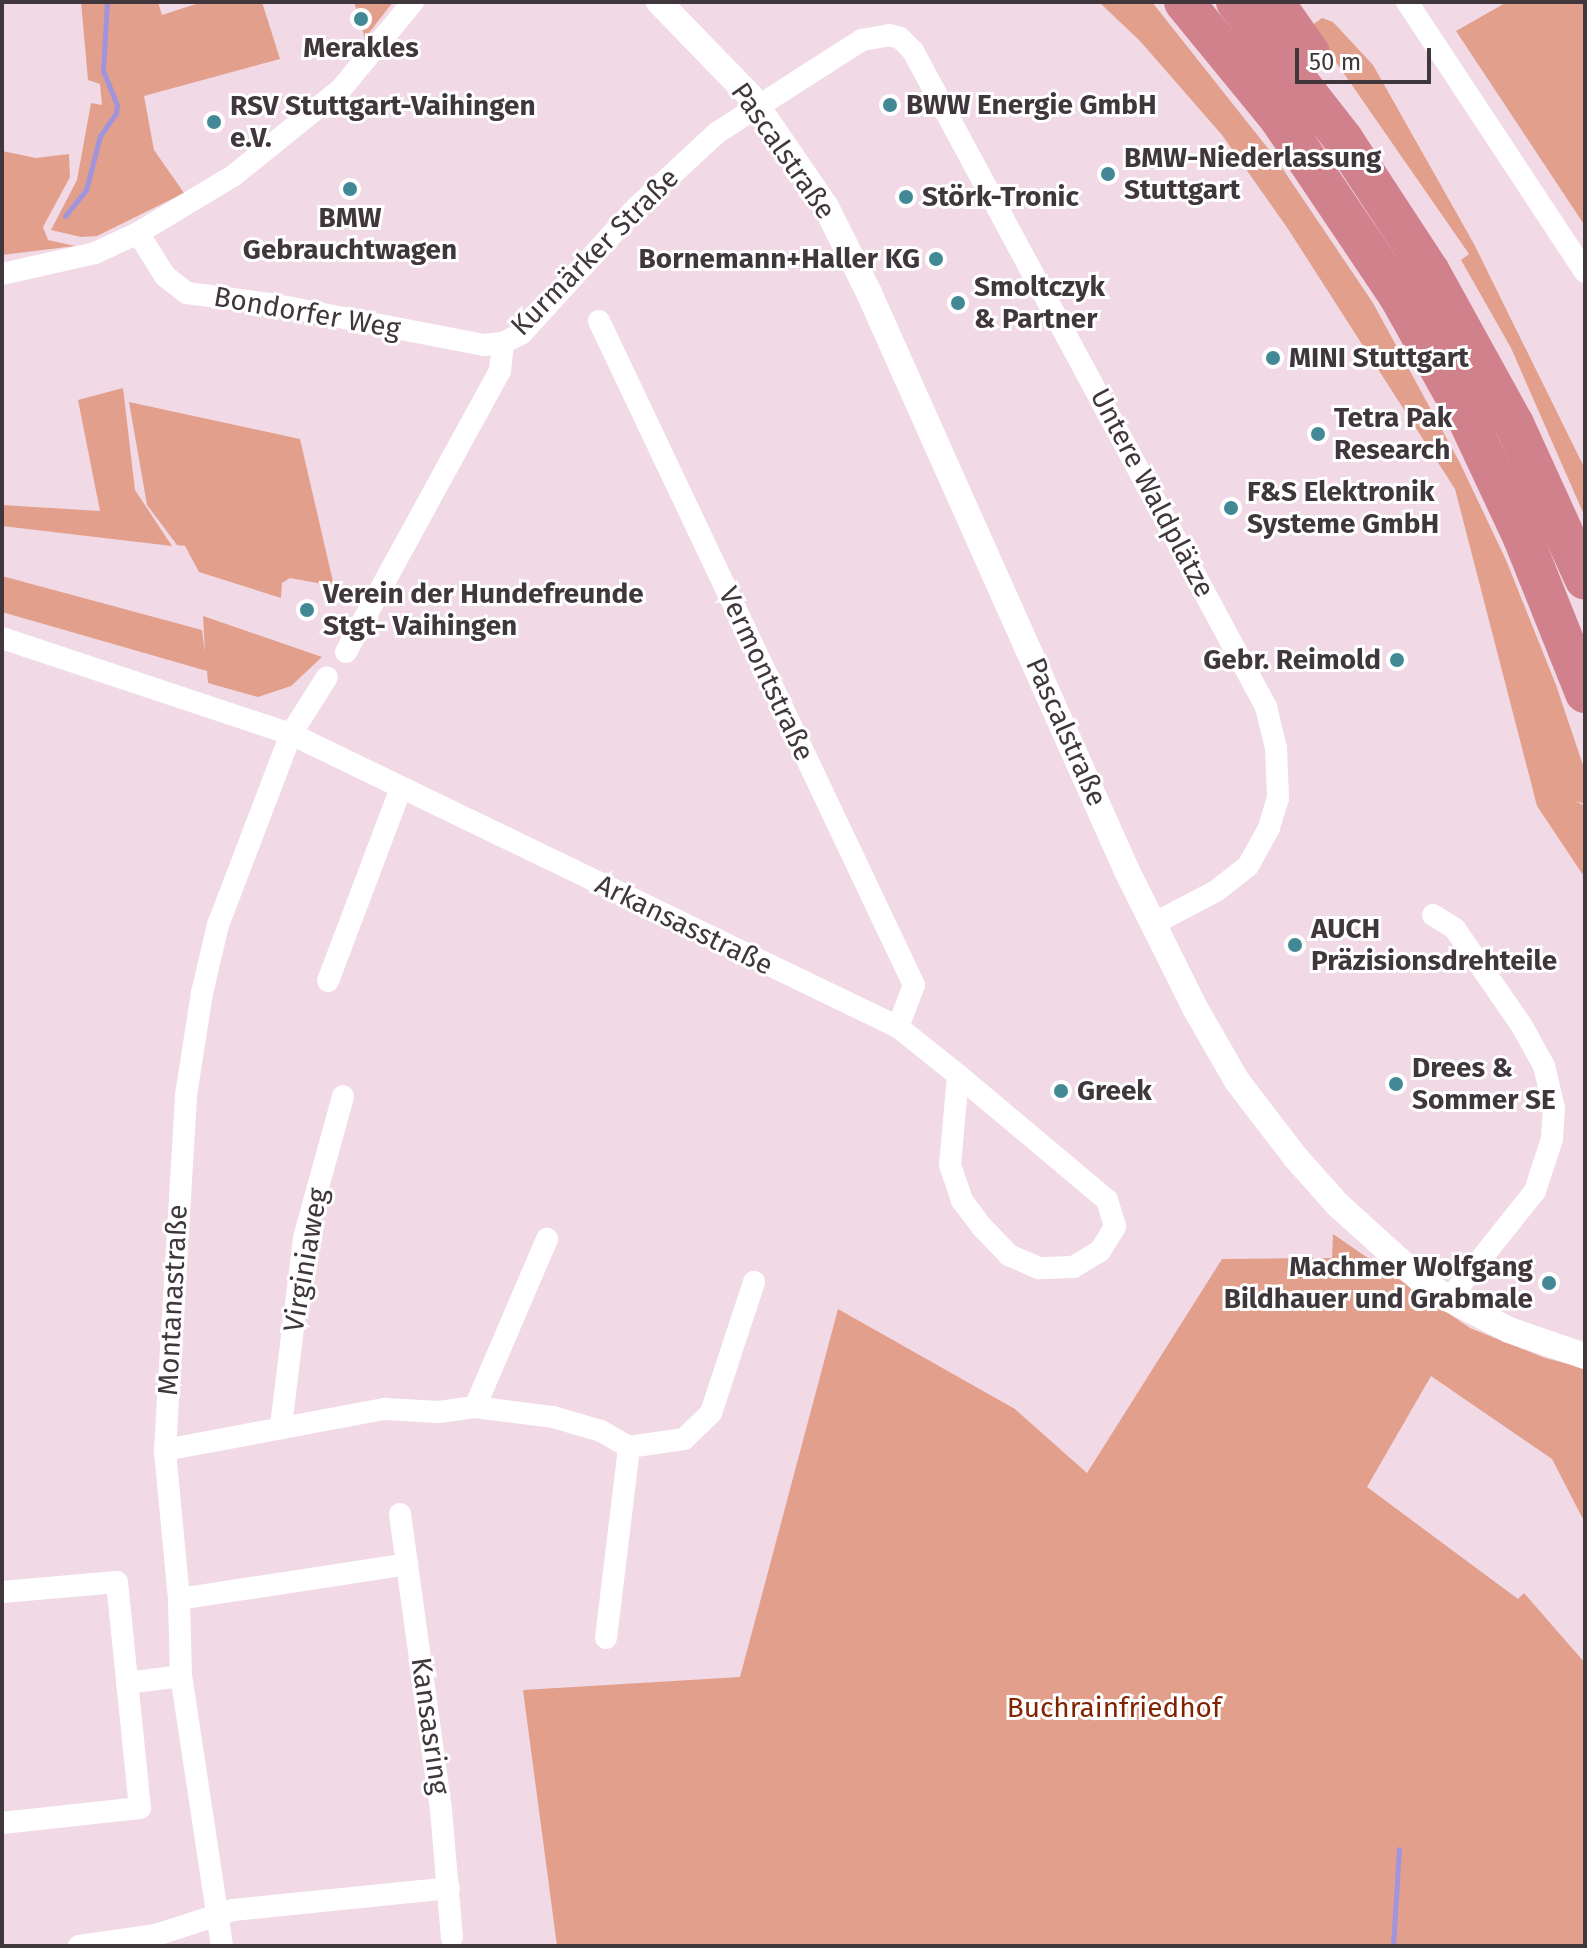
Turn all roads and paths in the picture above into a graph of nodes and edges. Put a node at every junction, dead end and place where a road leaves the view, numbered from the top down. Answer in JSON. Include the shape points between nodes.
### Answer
{"nodes":[{"id":1,"x":413,"y":2,"type":"edge"},
{"id":2,"x":659,"y":2,"type":"edge"},
{"id":3,"x":1184,"y":2,"type":"edge"},
{"id":4,"x":1236,"y":2,"type":"edge"},
{"id":5,"x":1274,"y":2,"type":"edge"},
{"id":6,"x":1407,"y":2,"type":"edge"},
{"id":7,"x":900,"y":38,"type":"joint"},
{"id":8,"x":138,"y":233,"type":"junction"},
{"id":9,"x":1430,"y":272,"type":"junction"},
{"id":10,"x":1585,"y":272,"type":"edge"},
{"id":11,"x":2,"y":274,"type":"edge"},
{"id":12,"x":599,"y":321,"type":"dead end"},
{"id":13,"x":503,"y":343,"type":"junction"},
{"id":14,"x":1585,"y":580,"type":"edge"},
{"id":15,"x":2,"y":638,"type":"edge"},
{"id":16,"x":346,"y":652,"type":"dead end"},
{"id":17,"x":327,"y":677,"type":"dead end"},
{"id":18,"x":1585,"y":693,"type":"edge"},
{"id":19,"x":291,"y":734,"type":"junction"},
{"id":20,"x":401,"y":788,"type":"junction"},
{"id":21,"x":1433,"y":915,"type":"dead end"},
{"id":22,"x":1153,"y":924,"type":"junction"},
{"id":23,"x":328,"y":981,"type":"dead end"},
{"id":24,"x":898,"y":1027,"type":"junction"},
{"id":25,"x":958,"y":1075,"type":"junction"},
{"id":26,"x":343,"y":1096,"type":"dead end"},
{"id":27,"x":547,"y":1239,"type":"dead end"},
{"id":28,"x":754,"y":1282,"type":"dead end"},
{"id":29,"x":1449,"y":1299,"type":"junction"},
{"id":30,"x":1585,"y":1356,"type":"edge"},
{"id":31,"x":475,"y":1407,"type":"junction"},
{"id":32,"x":281,"y":1426,"type":"junction"},
{"id":33,"x":629,"y":1447,"type":"junction"},
{"id":34,"x":165,"y":1450,"type":"junction"},
{"id":35,"x":400,"y":1514,"type":"dead end"},
{"id":36,"x":407,"y":1564,"type":"junction"},
{"id":37,"x":2,"y":1592,"type":"edge"},
{"id":38,"x":179,"y":1599,"type":"junction"},
{"id":39,"x":606,"y":1638,"type":"dead end"},
{"id":40,"x":181,"y":1676,"type":"junction"},
{"id":41,"x":127,"y":1683,"type":"junction"},
{"id":42,"x":2,"y":1823,"type":"edge"},
{"id":43,"x":449,"y":1888,"type":"junction"},
{"id":44,"x":216,"y":1916,"type":"junction"},
{"id":45,"x":452,"y":1938,"type":"dead end"},
{"id":46,"x":79,"y":1946,"type":"edge"},
{"id":47,"x":222,"y":1946,"type":"edge"}],
"edges":[{"from":1,"to":8,"type":"street","via":[[322,105],[233,176]]},
{"from":2,"to":22,"type":"street","name":"Pascalstraße","via":[[756,104],[826,207]]},
{"from":3,"to":18,"type":"highway","via":[[1279,118],[1398,295],[1465,414],[1523,538]]},
{"from":4,"to":9,"type":"highway","via":[[1343,139]]},
{"from":5,"to":9,"type":"highway","via":[[1408,199]]},
{"from":6,"to":10,"type":"street"},
{"from":7,"to":13,"type":"street","name":"Kurmärker Straße","via":[[862,40],[718,132],[638,206],[521,334]]},
{"from":7,"to":22,"type":"street","name":"Untere Waldplätze","via":[[921,65],[1266,707],[1276,748],[1278,798],[1269,828],[1248,866],[1216,891]]},
{"from":8,"to":11,"type":"street","via":[[95,253]]},
{"from":8,"to":13,"type":"street","name":"Bondorfer Weg","via":[[165,276],[187,293],[484,345]]},
{"from":9,"to":14,"type":"highway","via":[[1514,424]]},
{"from":12,"to":24,"type":"street","name":"Vermontstraße","via":[[914,985]]},
{"from":13,"to":16,"type":"street","name":"Kurmärker Straße","via":[[500,371]]},
{"from":15,"to":19,"type":"street","name":"Arkansasstraße"},
{"from":17,"to":19,"type":"street","name":"Montanastraße"},
{"from":19,"to":20,"type":"street","name":"Arkansasstraße"},
{"from":19,"to":34,"type":"street","name":"Montanastraße","via":[[218,925],[193,1041]]},
{"from":20,"to":23,"type":"street"},
{"from":20,"to":24,"type":"street","name":"Arkansasstraße"},
{"from":21,"to":29,"type":"street","via":[[1455,929],[1522,1026],[1544,1066],[1554,1108],[1546,1167],[1535,1191]]},
{"from":22,"to":29,"type":"street","name":"Pascalstraße","via":[[1202,1021],[1267,1123],[1370,1236]]},
{"from":24,"to":25,"type":"street","name":"Arkansasstraße"},
{"from":25,"to":25,"type":"street","name":"Arkansasstraße","via":[[1107,1200],[1115,1227],[1100,1251],[1073,1267],[1039,1268],[1009,1255],[982,1227],[962,1200],[950,1165]]},
{"from":26,"to":32,"type":"street","name":"Virginiaweg","via":[[304,1238]]},
{"from":27,"to":31,"type":"street"},
{"from":28,"to":33,"type":"street","via":[[711,1413],[684,1439]]},
{"from":29,"to":30,"type":"street","name":"Pascalstraße","via":[[1509,1330]]},
{"from":31,"to":32,"type":"street","via":[[439,1412],[385,1409]]},
{"from":31,"to":33,"type":"street","via":[[553,1417],[601,1431]]},
{"from":32,"to":34,"type":"street"},
{"from":33,"to":39,"type":"street"},
{"from":34,"to":38,"type":"street","name":"Montanastraße"},
{"from":35,"to":36,"type":"street","name":"Kansasring"},
{"from":36,"to":38,"type":"street"},
{"from":36,"to":43,"type":"street","name":"Kansasring"},
{"from":37,"to":41,"type":"street","via":[[117,1582]]},
{"from":38,"to":40,"type":"street","name":"Montanastraße"},
{"from":40,"to":41,"type":"street"},
{"from":40,"to":44,"type":"street","name":"Montanastraße"},
{"from":41,"to":42,"type":"street","via":[[140,1808]]},
{"from":43,"to":44,"type":"street"},
{"from":43,"to":45,"type":"street","name":"Kansasring"},
{"from":44,"to":46,"type":"street","via":[[156,1935]]},
{"from":44,"to":47,"type":"street","name":"Montanastraße"}]}
